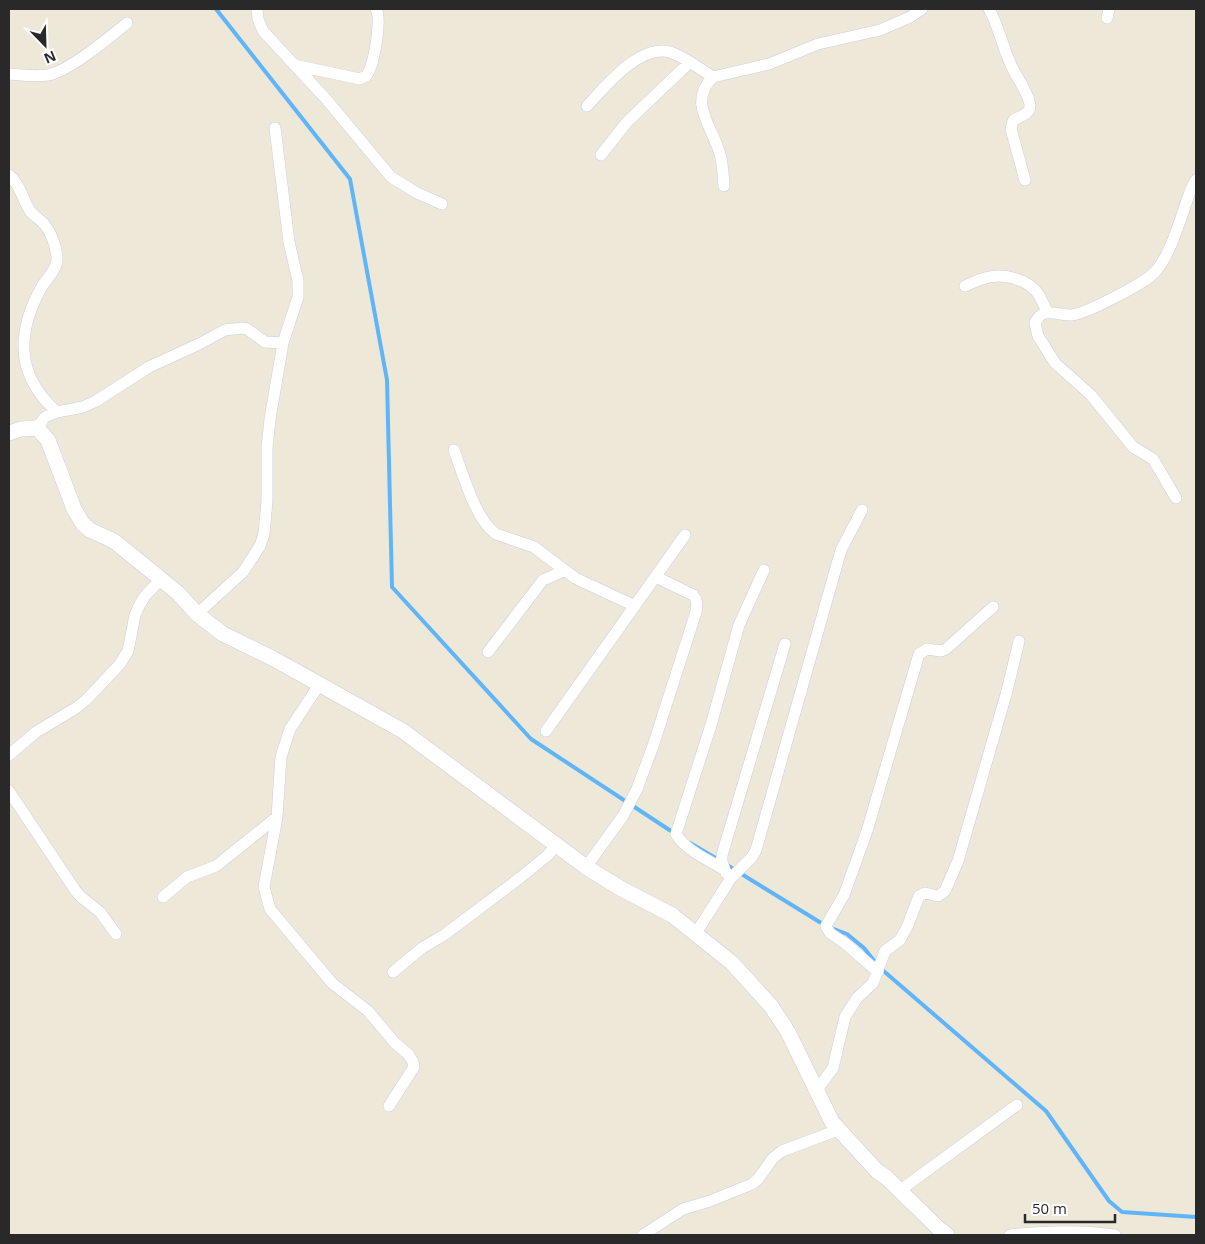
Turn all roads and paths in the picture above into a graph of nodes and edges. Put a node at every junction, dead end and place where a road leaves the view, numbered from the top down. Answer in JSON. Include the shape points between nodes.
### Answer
{"nodes":[{"id":1,"x":257,"y":9,"type":"edge"},
{"id":2,"x":376,"y":9,"type":"edge"},
{"id":3,"x":922,"y":9,"type":"edge"},
{"id":4,"x":988,"y":9,"type":"edge"},
{"id":5,"x":127,"y":24,"type":"dead end"},
{"id":6,"x":690,"y":62,"type":"junction"},
{"id":7,"x":294,"y":65,"type":"junction"},
{"id":8,"x":9,"y":74,"type":"edge"},
{"id":9,"x":713,"y":77,"type":"junction"},
{"id":10,"x":587,"y":106,"type":"dead end"},
{"id":11,"x":275,"y":128,"type":"dead end"},
{"id":12,"x":602,"y":155,"type":"dead end"},
{"id":13,"x":9,"y":175,"type":"edge"},
{"id":14,"x":1025,"y":180,"type":"dead end"},
{"id":15,"x":1196,"y":180,"type":"edge"},
{"id":16,"x":724,"y":186,"type":"dead end"},
{"id":17,"x":442,"y":204,"type":"dead end"},
{"id":18,"x":965,"y":286,"type":"dead end"},
{"id":19,"x":1047,"y":312,"type":"junction"},
{"id":20,"x":283,"y":343,"type":"junction"},
{"id":21,"x":57,"y":412,"type":"junction"},
{"id":22,"x":37,"y":428,"type":"junction"},
{"id":23,"x":9,"y":433,"type":"edge"},
{"id":24,"x":454,"y":450,"type":"dead end"},
{"id":25,"x":1176,"y":498,"type":"dead end"},
{"id":26,"x":862,"y":510,"type":"dead end"},
{"id":27,"x":685,"y":535,"type":"dead end"},
{"id":28,"x":764,"y":570,"type":"dead end"},
{"id":29,"x":564,"y":571,"type":"junction"},
{"id":30,"x":656,"y":577,"type":"junction"},
{"id":31,"x":160,"y":580,"type":"junction"},
{"id":32,"x":635,"y":606,"type":"junction"},
{"id":33,"x":993,"y":607,"type":"dead end"},
{"id":34,"x":197,"y":614,"type":"junction"},
{"id":35,"x":1019,"y":641,"type":"dead end"},
{"id":36,"x":785,"y":644,"type":"dead end"},
{"id":37,"x":488,"y":652,"type":"dead end"},
{"id":38,"x":320,"y":685,"type":"junction"},
{"id":39,"x":546,"y":731,"type":"dead end"},
{"id":40,"x":9,"y":755,"type":"edge"},
{"id":41,"x":9,"y":791,"type":"edge"},
{"id":42,"x":277,"y":817,"type":"junction"},
{"id":43,"x":556,"y":845,"type":"junction"},
{"id":44,"x":586,"y":867,"type":"junction"},
{"id":45,"x":727,"y":876,"type":"junction"},
{"id":46,"x":163,"y":897,"type":"dead end"},
{"id":47,"x":696,"y":933,"type":"junction"},
{"id":48,"x":116,"y":934,"type":"dead end"},
{"id":49,"x":393,"y":972,"type":"dead end"},
{"id":50,"x":878,"y":972,"type":"junction"},
{"id":51,"x":816,"y":1091,"type":"junction"},
{"id":52,"x":1017,"y":1105,"type":"dead end"},
{"id":53,"x":388,"y":1106,"type":"dead end"},
{"id":54,"x":838,"y":1130,"type":"junction"},
{"id":55,"x":899,"y":1191,"type":"junction"},
{"id":56,"x":643,"y":1235,"type":"edge"},
{"id":57,"x":947,"y":1235,"type":"edge"},
{"id":58,"x":1010,"y":1235,"type":"edge"},
{"id":59,"x":1115,"y":1235,"type":"edge"}],
"edges":[{"from":1,"to":7,"type":"street","via":[[263,31]]},
{"from":2,"to":7,"type":"street","via":[[379,24],[371,68],[366,76],[360,79]]},
{"from":3,"to":9,"type":"street","via":[[880,30],[818,44],[769,64]]},
{"from":4,"to":14,"type":"street","via":[[1030,105],[1026,114],[1013,121],[1011,129]]},
{"from":5,"to":8,"type":"street","via":[[55,73]]},
{"from":6,"to":9,"type":"street"},
{"from":6,"to":10,"type":"street","via":[[668,52],[647,55],[627,66]]},
{"from":6,"to":12,"type":"street","via":[[628,122]]},
{"from":7,"to":17,"type":"street","via":[[391,177]]},
{"from":9,"to":16,"type":"street","via":[[702,92],[701,106],[720,152]]},
{"from":11,"to":20,"type":"street","via":[[289,242],[298,281],[298,297]]},
{"from":13,"to":21,"type":"street","via":[[19,186],[32,212],[44,224],[56,250],[56,265],[35,300],[25,329],[23,350],[34,384]]},
{"from":15,"to":19,"type":"street","via":[[1162,263],[1148,278],[1079,313]]},
{"from":18,"to":19,"type":"street","via":[[997,274],[1011,277],[1035,290]]},
{"from":19,"to":25,"type":"street","via":[[1036,320],[1036,327],[1055,363],[1091,395],[1133,447],[1153,459]]},
{"from":20,"to":21,"type":"street","via":[[265,342],[247,329],[225,330],[149,368],[96,401]]},
{"from":20,"to":34,"type":"street","via":[[267,448],[266,522],[260,546],[243,572]]},
{"from":21,"to":22,"type":"street","via":[[45,417]]},
{"from":22,"to":23,"type":"street"},
{"from":22,"to":31,"type":"street","via":[[48,440],[74,509],[83,524],[114,542]]},
{"from":24,"to":29,"type":"street","via":[[486,526],[496,534],[534,547]]},
{"from":26,"to":45,"type":"street","via":[[841,550],[756,850],[737,871]]},
{"from":27,"to":30,"type":"street"},
{"from":28,"to":45,"type":"street","via":[[739,626],[676,834],[682,843]]},
{"from":29,"to":32,"type":"street"},
{"from":29,"to":37,"type":"street","via":[[543,580]]},
{"from":30,"to":32,"type":"street"},
{"from":30,"to":44,"type":"street","via":[[693,595],[697,605],[653,746],[632,799]]},
{"from":31,"to":34,"type":"street"},
{"from":31,"to":40,"type":"street","via":[[140,604],[128,651],[120,664],[86,700],[36,732]]},
{"from":32,"to":39,"type":"street"},
{"from":33,"to":50,"type":"street","via":[[946,649],[927,648],[919,654],[867,831],[844,896],[826,926]]},
{"from":34,"to":38,"type":"street","via":[[223,634]]},
{"from":35,"to":50,"type":"street","via":[[958,861],[941,895],[925,893],[918,896],[904,934],[885,951]]},
{"from":36,"to":45,"type":"street","via":[[724,850],[722,862]]},
{"from":38,"to":42,"type":"street","via":[[298,716],[285,742]]},
{"from":38,"to":43,"type":"street","via":[[403,731]]},
{"from":41,"to":48,"type":"street","via":[[75,890],[100,912]]},
{"from":42,"to":46,"type":"street","via":[[216,866],[187,877]]},
{"from":42,"to":53,"type":"street","via":[[264,879],[266,901],[332,983],[368,1011],[411,1057],[414,1067]]},
{"from":43,"to":44,"type":"street"},
{"from":43,"to":49,"type":"street","via":[[521,877]]},
{"from":44,"to":47,"type":"street","via":[[672,915]]},
{"from":45,"to":47,"type":"street"},
{"from":47,"to":51,"type":"street","via":[[732,963],[770,1006],[788,1032]]},
{"from":50,"to":51,"type":"street","via":[[845,1017],[836,1061]]},
{"from":51,"to":54,"type":"street"},
{"from":52,"to":55,"type":"street"},
{"from":54,"to":55,"type":"street"},
{"from":54,"to":56,"type":"street","via":[[782,1151],[752,1184],[683,1209]]},
{"from":55,"to":57,"type":"street"},
{"from":58,"to":59,"type":"street","via":[[1061,1231]]}]}
